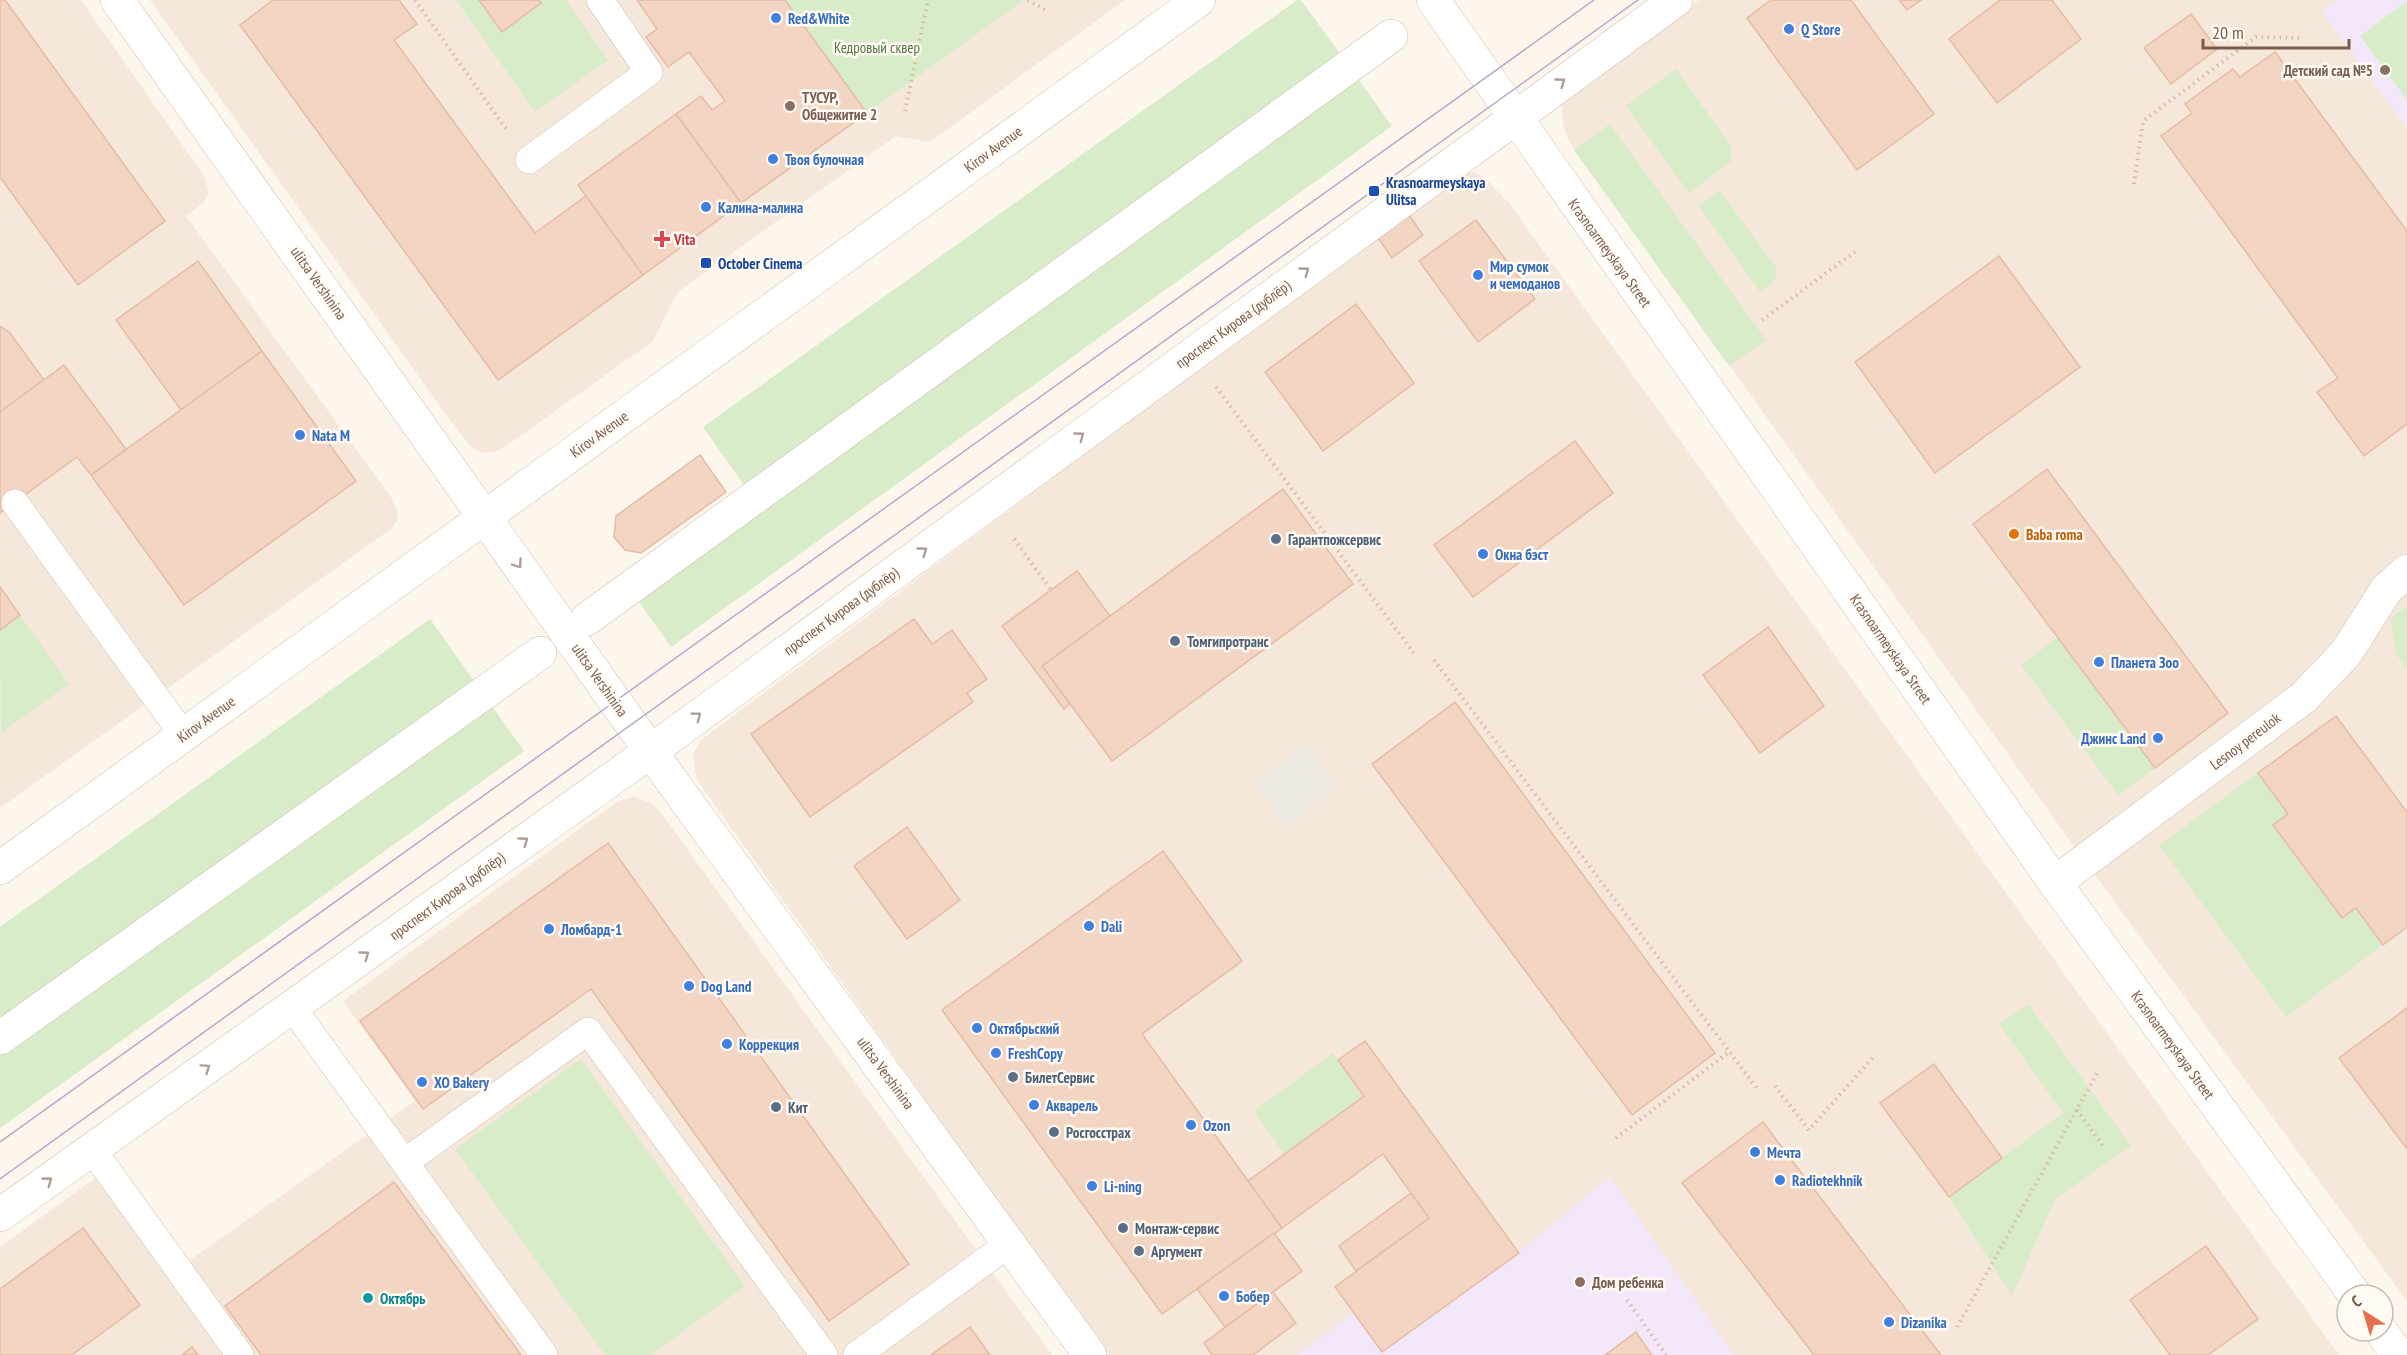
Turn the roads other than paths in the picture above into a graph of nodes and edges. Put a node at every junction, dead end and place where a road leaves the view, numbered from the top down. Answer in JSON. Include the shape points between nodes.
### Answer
{"nodes":[{"id":1,"x":600,"y":0,"type":"edge"},
{"id":2,"x":1199,"y":0,"type":"edge"},
{"id":3,"x":1433,"y":0,"type":"edge"},
{"id":4,"x":1676,"y":0,"type":"edge"},
{"id":5,"x":121,"y":1,"type":"edge"},
{"id":6,"x":1391,"y":36,"type":"dead end"},
{"id":7,"x":1514,"y":117,"type":"junction"},
{"id":8,"x":529,"y":160,"type":"road end"},
{"id":9,"x":15,"y":503,"type":"dead end"},
{"id":10,"x":484,"y":516,"type":"junction"},
{"id":11,"x":2407,"y":571,"type":"edge"},
{"id":12,"x":587,"y":619,"type":"dead end"},
{"id":13,"x":540,"y":653,"type":"dead end"},
{"id":14,"x":184,"y":736,"type":"junction"},
{"id":15,"x":651,"y":751,"type":"junction"},
{"id":16,"x":0,"y":868,"type":"edge"},
{"id":17,"x":2055,"y":883,"type":"junction"},
{"id":18,"x":292,"y":1007,"type":"junction"},
{"id":19,"x":0,"y":1038,"type":"edge"},
{"id":20,"x":92,"y":1149,"type":"junction"},
{"id":21,"x":405,"y":1162,"type":"junction"},
{"id":22,"x":0,"y":1215,"type":"edge"},
{"id":23,"x":1010,"y":1243,"type":"junction"},
{"id":24,"x":2346,"y":1283,"type":"edge"},
{"id":25,"x":240,"y":1355,"type":"edge"},
{"id":26,"x":544,"y":1355,"type":"edge"},
{"id":27,"x":824,"y":1355,"type":"edge"},
{"id":28,"x":858,"y":1355,"type":"edge"},
{"id":29,"x":1090,"y":1355,"type":"edge"}],
"edges":[{"from":1,"to":8,"type":"lane","via":[[649,72]]},
{"from":2,"to":10,"type":"street","name":"Kirov Avenue"},
{"from":3,"to":7,"type":"street","name":"Krasnoarmeyskaya Street"},
{"from":7,"to":4,"type":"street","name":"проспект Кирова (дублёр)","one_way":true},
{"from":5,"to":10,"type":"street","name":"ulitsa Vershinina"},
{"from":6,"to":12,"type":"street"},
{"from":15,"to":7,"type":"street","name":"проспект Кирова (дублёр)","one_way":true},
{"from":7,"to":17,"type":"street","name":"Krasnoarmeyskaya Street"},
{"from":9,"to":14,"type":"lane"},
{"from":10,"to":14,"type":"street","name":"Kirov Avenue"},
{"from":10,"to":15,"type":"street","name":"ulitsa Vershinina","one_way":true},
{"from":11,"to":17,"type":"street","name":"Lesnoy pereulok","via":[[2386,590],[2346,653],[2303,698]]},
{"from":13,"to":19,"type":"street"},
{"from":14,"to":16,"type":"street","name":"Kirov Avenue"},
{"from":18,"to":15,"type":"street","name":"проспект Кирова (дублёр)","one_way":true},
{"from":15,"to":23,"type":"street","name":"ulitsa Vershinina"},
{"from":17,"to":24,"type":"street","name":"Krasnoarmeyskaya Street"},
{"from":20,"to":18,"type":"street","name":"проспект Кирова (дублёр)","one_way":true},
{"from":18,"to":21,"type":"lane"},
{"from":22,"to":20,"type":"street","name":"проспект Кирова (дублёр)","one_way":true},
{"from":20,"to":25,"type":"lane"},
{"from":21,"to":26,"type":"lane"},
{"from":21,"to":27,"type":"lane","via":[[588,1031]]},
{"from":23,"to":28,"type":"lane"},
{"from":23,"to":29,"type":"street","name":"ulitsa Vershinina"}]}
